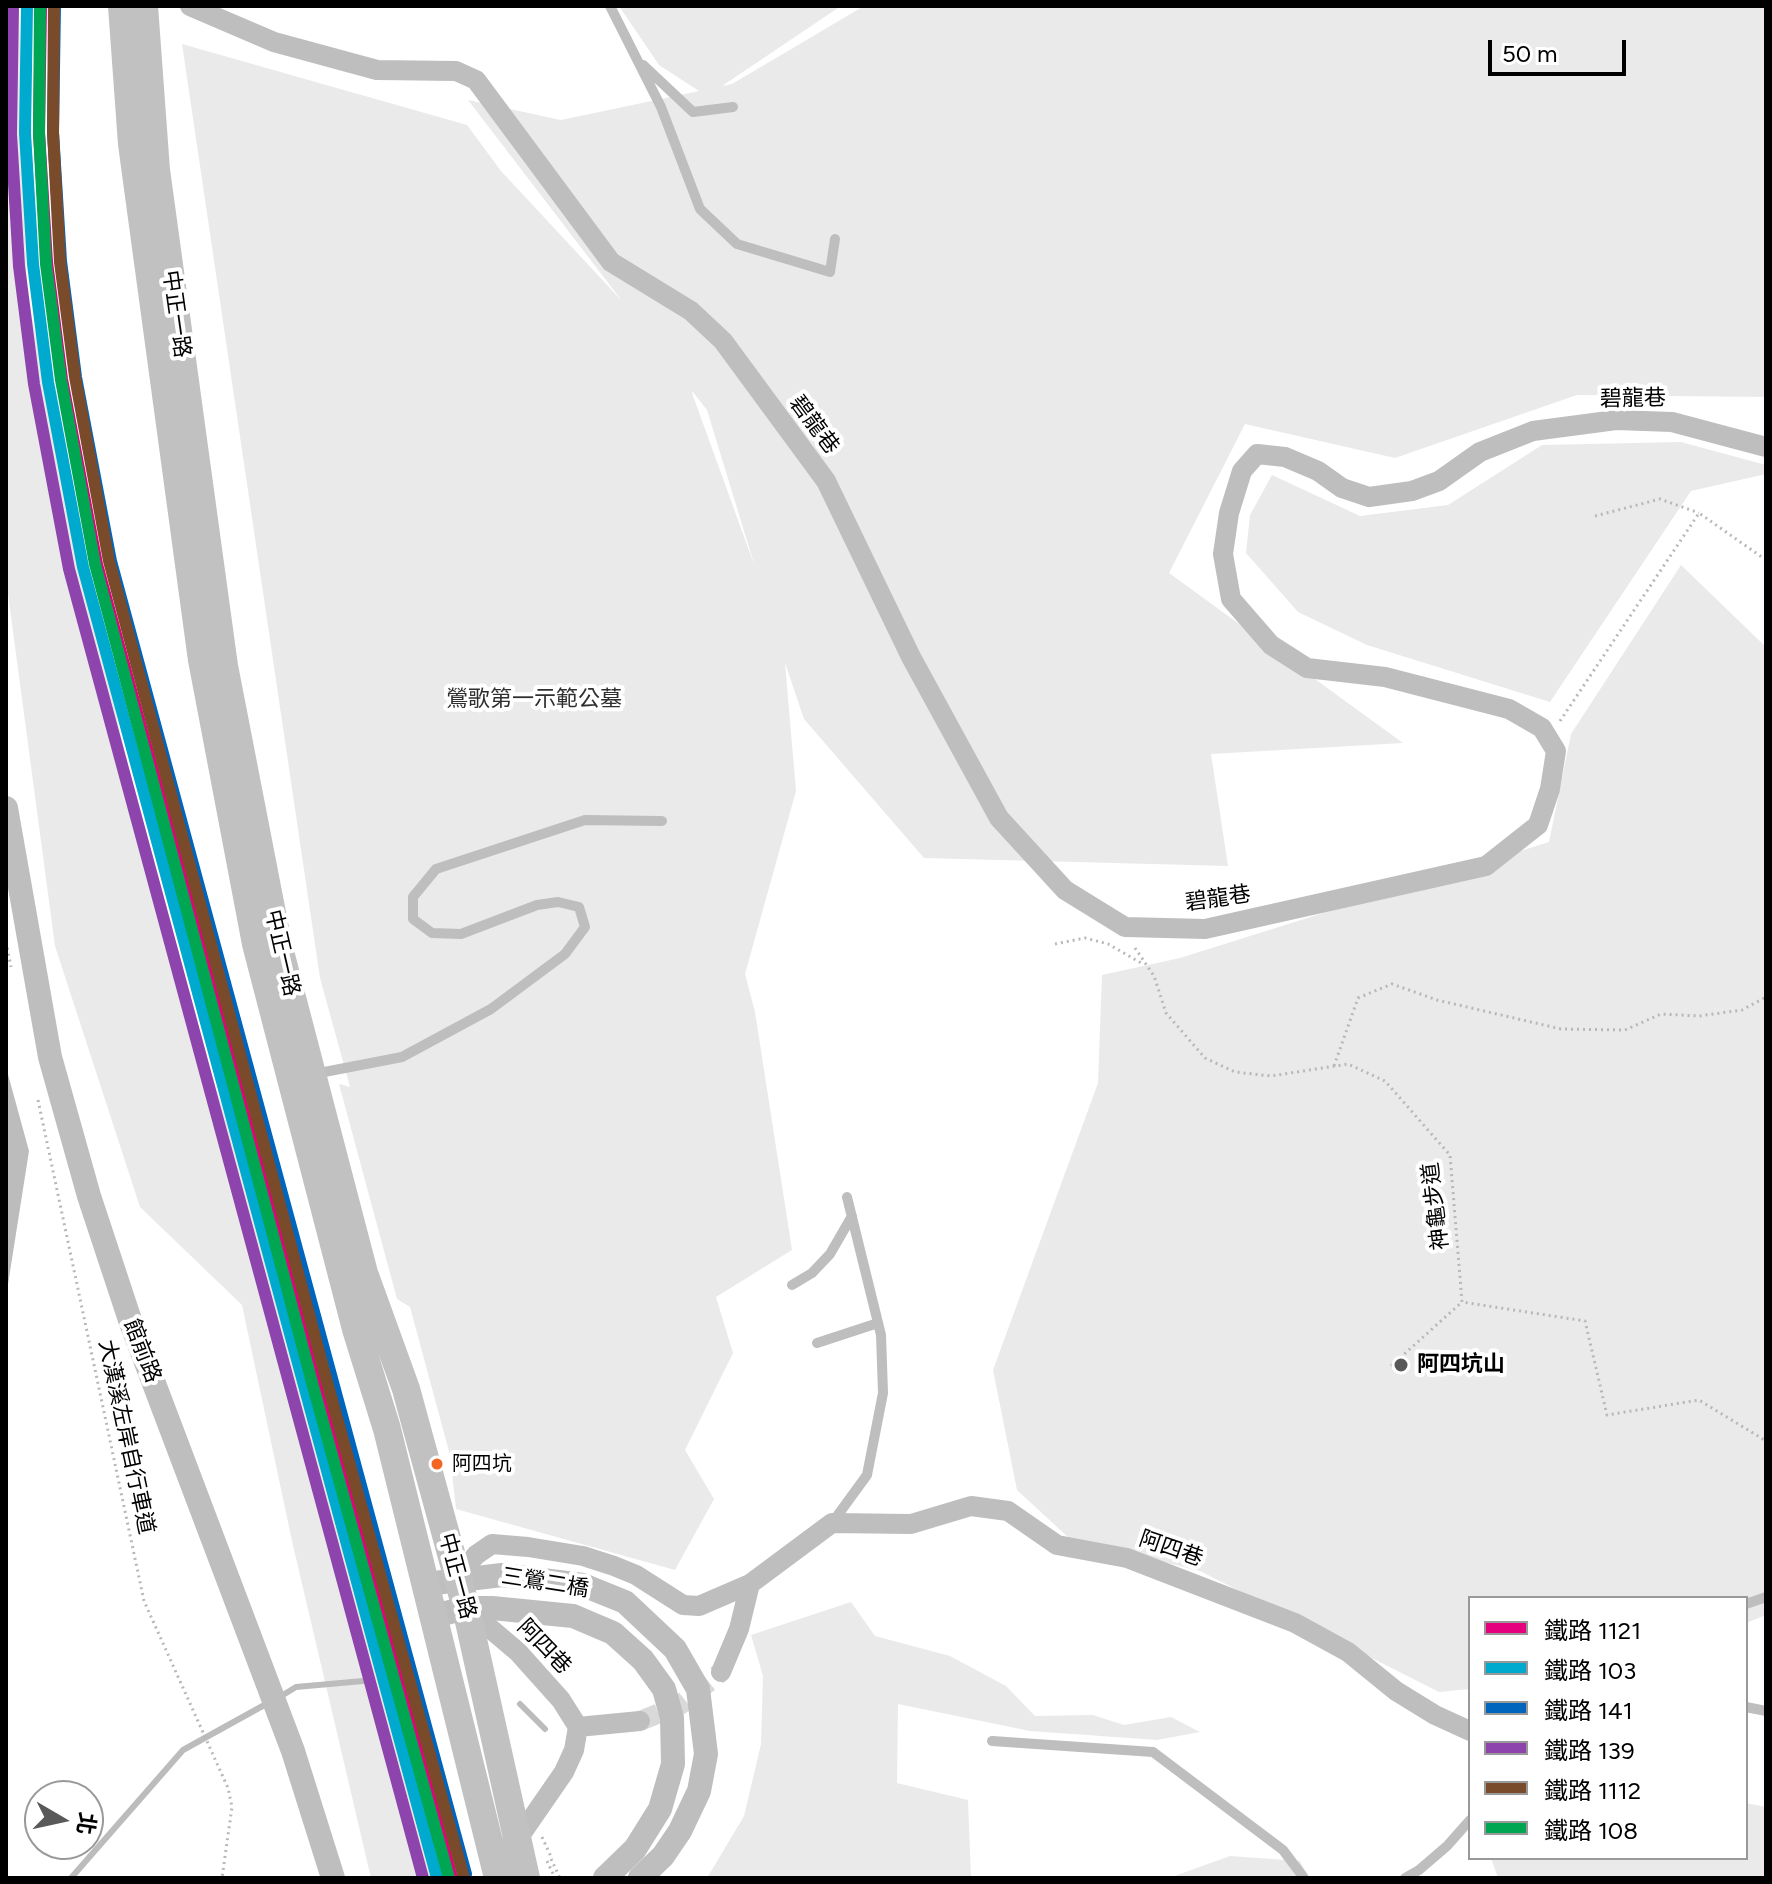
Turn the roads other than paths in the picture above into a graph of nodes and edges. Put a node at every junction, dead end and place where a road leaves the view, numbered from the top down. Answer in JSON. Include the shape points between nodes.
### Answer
{"nodes":[{"id":1,"x":122,"y":6,"type":"edge"},
{"id":2,"x":144,"y":6,"type":"edge"},
{"id":3,"x":190,"y":6,"type":"edge"},
{"id":4,"x":610,"y":6,"type":"edge"},
{"id":5,"x":638,"y":60,"type":"junction"},
{"id":6,"x":733,"y":107,"type":"dead end"},
{"id":7,"x":835,"y":239,"type":"dead end"},
{"id":8,"x":1766,"y":447,"type":"edge"},
{"id":9,"x":6,"y":808,"type":"edge"},
{"id":10,"x":662,"y":821,"type":"dead end"},
{"id":11,"x":302,"y":1076,"type":"junction"},
{"id":12,"x":847,"y":1197,"type":"dead end"},
{"id":13,"x":852,"y":1216,"type":"junction"},
{"id":14,"x":792,"y":1285,"type":"dead end"},
{"id":15,"x":878,"y":1323,"type":"junction"},
{"id":16,"x":817,"y":1343,"type":"dead end"},
{"id":17,"x":832,"y":1523,"type":"junction"},
{"id":18,"x":457,"y":1578,"type":"junction"},
{"id":19,"x":426,"y":1584,"type":"junction"},
{"id":20,"x":750,"y":1584,"type":"junction"},
{"id":21,"x":466,"y":1608,"type":"junction"},
{"id":22,"x":434,"y":1616,"type":"junction"},
{"id":23,"x":721,"y":1672,"type":"tunnel mouth"},
{"id":24,"x":640,"y":1721,"type":"tunnel mouth"},
{"id":25,"x":578,"y":1727,"type":"junction"},
{"id":26,"x":1468,"y":1730,"type":"edge"},
{"id":27,"x":992,"y":1741,"type":"dead end"},
{"id":28,"x":1468,"y":1822,"type":"edge"},
{"id":29,"x":516,"y":1840,"type":"junction"},
{"id":30,"x":333,"y":1878,"type":"edge"},
{"id":31,"x":498,"y":1878,"type":"edge"},
{"id":32,"x":526,"y":1878,"type":"edge"},
{"id":33,"x":605,"y":1878,"type":"edge"},
{"id":34,"x":640,"y":1878,"type":"edge"},
{"id":35,"x":1304,"y":1878,"type":"edge"},
{"id":36,"x":1405,"y":1878,"type":"edge"}],
"edges":[{"from":1,"to":11,"type":"main road","name":"中正一路","via":[[132,144],[202,660],[256,944]]},
{"from":2,"to":11,"type":"main road","name":"中正一路","via":[[156,170],[224,666]]},
{"from":3,"to":8,"type":"street","name":"碧龍巷","via":[[274,42],[377,70],[456,71],[476,80],[611,262],[691,311],[723,341],[826,481],[911,657],[999,818],[1065,890],[1125,927],[1205,929],[1486,866],[1538,825],[1550,789],[1556,751],[1542,728],[1509,709],[1385,677],[1307,668],[1271,645],[1231,599],[1223,554],[1242,471],[1257,454],[1285,457],[1369,497],[1439,481],[1480,452],[1533,431],[1616,420],[1672,422]]},
{"from":4,"to":5,"type":"lane"},
{"from":5,"to":6,"type":"lane","via":[[693,112]]},
{"from":5,"to":7,"type":"lane","via":[[700,209],[737,244],[830,272]]},
{"from":9,"to":30,"type":"street","name":"館前路","via":[[50,1057],[89,1196],[130,1320],[293,1751]]},
{"from":10,"to":11,"type":"lane","via":[[585,820],[436,869],[413,897],[413,919],[432,933],[461,934],[558,902],[579,907],[585,927],[565,954],[491,1009],[402,1057]]},
{"from":11,"to":18,"type":"main road","name":"中正一路","via":[[406,1389]]},
{"from":11,"to":19,"type":"main road","name":"中正一路"},
{"from":12,"to":13,"type":"lane"},
{"from":13,"to":14,"type":"lane","via":[[830,1254]]},
{"from":13,"to":15,"type":"lane"},
{"from":15,"to":16,"type":"lane"},
{"from":15,"to":17,"type":"lane","via":[[883,1393],[872,1454],[867,1475]]},
{"from":17,"to":20,"type":"street"},
{"from":17,"to":26,"type":"street","name":"阿四巷","via":[[911,1524],[971,1506],[1008,1511],[1057,1545],[1127,1558],[1295,1623],[1348,1652],[1396,1691]]},
{"from":18,"to":19,"type":"street","name":"三鶯二橋"},
{"from":18,"to":20,"type":"street","via":[[492,1544],[614,1566],[683,1605],[722,1599]]},
{"from":18,"to":21,"type":"main road","name":"中正一路"},
{"from":18,"to":34,"type":"street","name":"三鶯二橋","via":[[502,1575],[583,1585],[625,1602],[675,1649],[698,1689],[706,1754],[699,1791],[680,1831]]},
{"from":19,"to":22,"type":"main road","name":"中正一路"},
{"from":20,"to":23,"type":"street"},
{"from":21,"to":22,"type":"street","name":"三鶯二橋"},
{"from":21,"to":25,"type":"street","name":"阿四巷","via":[[518,1652]]},
{"from":21,"to":29,"type":"main road","name":"中正一路"},
{"from":21,"to":33,"type":"street","name":"三鶯二橋","via":[[573,1616],[613,1633],[643,1660],[664,1689],[672,1718],[673,1764],[660,1809],[635,1849]]},
{"from":22,"to":29,"type":"main road","name":"中正一路"},
{"from":24,"to":25,"type":"street"},
{"from":25,"to":29,"type":"street","via":[[564,1772]]},
{"from":27,"to":35,"type":"lane","via":[[1153,1752],[1283,1850]]},
{"from":28,"to":36,"type":"lane"},
{"from":29,"to":31,"type":"main road","name":"中正一路"},
{"from":29,"to":32,"type":"main road","name":"中正一路"}]}
